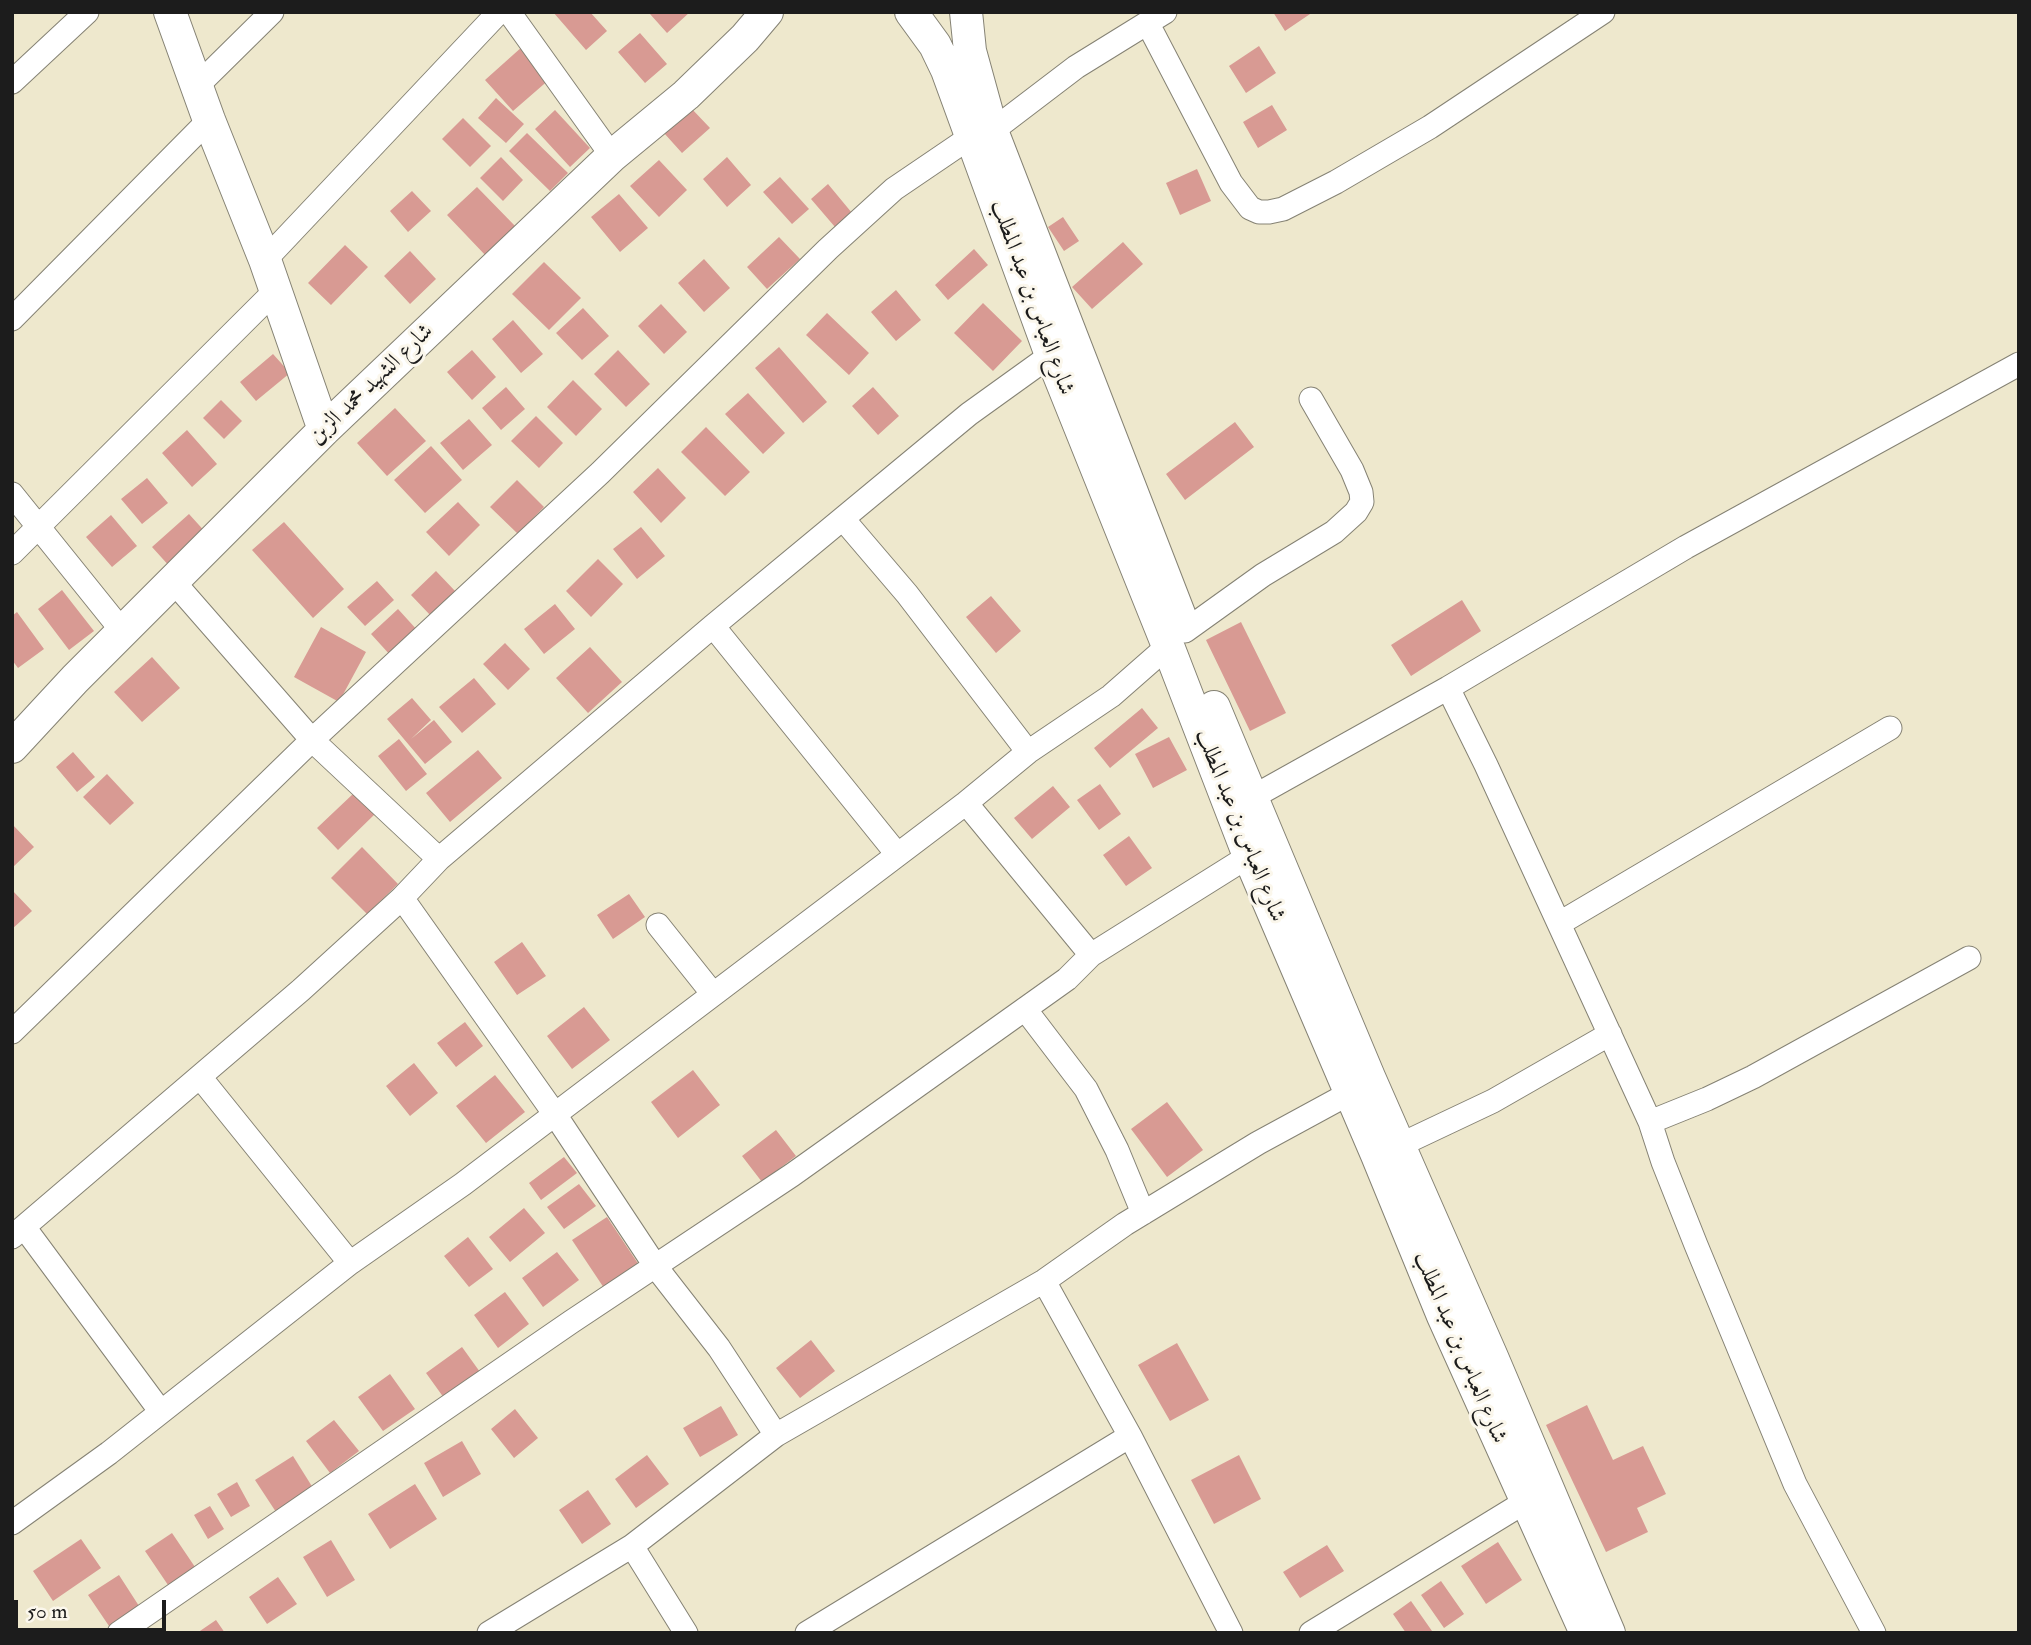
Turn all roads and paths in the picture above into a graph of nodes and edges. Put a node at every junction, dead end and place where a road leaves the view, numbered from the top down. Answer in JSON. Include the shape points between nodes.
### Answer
{"nodes":[{"id":1,"x":88,"y":12,"type":"edge"},
{"id":2,"x":170,"y":12,"type":"edge"},
{"id":3,"x":272,"y":12,"type":"edge"},
{"id":4,"x":499,"y":12,"type":"edge"},
{"id":5,"x":509,"y":12,"type":"edge"},
{"id":6,"x":767,"y":12,"type":"edge"},
{"id":7,"x":788,"y":12,"type":"edge"},
{"id":8,"x":911,"y":12,"type":"edge"},
{"id":9,"x":966,"y":12,"type":"edge"},
{"id":10,"x":1603,"y":12,"type":"edge"},
{"id":11,"x":1157,"y":18,"type":"edge"},
{"id":12,"x":745,"y":38,"type":"junction"},
{"id":13,"x":12,"y":82,"type":"edge"},
{"id":14,"x":197,"y":86,"type":"junction"},
{"id":15,"x":209,"y":120,"type":"junction"},
{"id":16,"x":982,"y":133,"type":"junction"},
{"id":17,"x":612,"y":156,"type":"junction"},
{"id":18,"x":265,"y":261,"type":"junction"},
{"id":19,"x":276,"y":290,"type":"junction"},
{"id":20,"x":12,"y":319,"type":"edge"},
{"id":21,"x":1051,"y":355,"type":"junction"},
{"id":22,"x":2019,"y":364,"type":"edge"},
{"id":23,"x":1311,"y":399,"type":"dead end"},
{"id":24,"x":324,"y":430,"type":"junction"},
{"id":25,"x":12,"y":494,"type":"edge"},
{"id":26,"x":843,"y":519,"type":"junction"},
{"id":27,"x":40,"y":527,"type":"junction"},
{"id":28,"x":12,"y":553,"type":"edge"},
{"id":29,"x":173,"y":581,"type":"junction"},
{"id":30,"x":713,"y":626,"type":"junction"},
{"id":31,"x":123,"y":632,"type":"junction"},
{"id":32,"x":1177,"y":638,"type":"junction"},
{"id":33,"x":1448,"y":688,"type":"junction"},
{"id":34,"x":1890,"y":728,"type":"dead end"},
{"id":35,"x":312,"y":740,"type":"junction"},
{"id":36,"x":12,"y":747,"type":"edge"},
{"id":37,"x":1028,"y":752,"type":"junction"},
{"id":38,"x":1251,"y":798,"type":"junction"},
{"id":39,"x":966,"y":803,"type":"junction"},
{"id":40,"x":897,"y":855,"type":"junction"},
{"id":41,"x":1249,"y":856,"type":"junction"},
{"id":42,"x":439,"y":859,"type":"junction"},
{"id":43,"x":402,"y":898,"type":"junction"},
{"id":44,"x":1560,"y":923,"type":"junction"},
{"id":45,"x":657,"y":925,"type":"dead end"},
{"id":46,"x":1091,"y":955,"type":"junction"},
{"id":47,"x":1969,"y":958,"type":"dead end"},
{"id":48,"x":713,"y":995,"type":"junction"},
{"id":49,"x":1025,"y":1009,"type":"junction"},
{"id":50,"x":12,"y":1032,"type":"edge"},
{"id":51,"x":1610,"y":1034,"type":"junction"},
{"id":52,"x":200,"y":1077,"type":"junction"},
{"id":53,"x":1350,"y":1093,"type":"junction"},
{"id":54,"x":554,"y":1113,"type":"junction"},
{"id":55,"x":1650,"y":1122,"type":"junction"},
{"id":56,"x":1400,"y":1145,"type":"junction"},
{"id":57,"x":1143,"y":1213,"type":"junction"},
{"id":58,"x":18,"y":1232,"type":"edge"},
{"id":59,"x":350,"y":1263,"type":"junction"},
{"id":60,"x":656,"y":1267,"type":"junction"},
{"id":61,"x":1044,"y":1281,"type":"junction"},
{"id":62,"x":161,"y":1412,"type":"junction"},
{"id":63,"x":775,"y":1436,"type":"junction"},
{"id":64,"x":1130,"y":1436,"type":"junction"},
{"id":65,"x":1525,"y":1502,"type":"junction"},
{"id":66,"x":12,"y":1523,"type":"edge"},
{"id":67,"x":632,"y":1546,"type":"junction"},
{"id":68,"x":119,"y":1633,"type":"edge"},
{"id":69,"x":489,"y":1633,"type":"edge"},
{"id":70,"x":686,"y":1633,"type":"edge"},
{"id":71,"x":807,"y":1633,"type":"edge"},
{"id":72,"x":1231,"y":1633,"type":"edge"},
{"id":73,"x":1311,"y":1633,"type":"edge"},
{"id":74,"x":1586,"y":1633,"type":"edge"},
{"id":75,"x":1609,"y":1633,"type":"edge"},
{"id":76,"x":1874,"y":1633,"type":"edge"}],
"edges":[{"from":1,"to":13,"type":"street"},
{"from":2,"to":14,"type":"street"},
{"from":3,"to":14,"type":"street"},
{"from":4,"to":18,"type":"street"},
{"from":5,"to":17,"type":"street"},
{"from":6,"to":12,"type":"street","name":"شارع الشهيد محمد الزبن"},
{"from":7,"to":12,"type":"street","name":"شارع الشهيد محمد الزبن"},
{"from":8,"to":16,"type":"street","name":"شارع العباس بن عبد المطلب","via":[[935,45]]},
{"from":9,"to":16,"type":"street","name":"شارع العباس بن عبد المطلب"},
{"from":10,"to":11,"type":"street","via":[[1430,127],[1336,182],[1269,212],[1250,208],[1231,183]]},
{"from":11,"to":16,"type":"street","via":[[1076,67]]},
{"from":12,"to":17,"type":"street","name":"شارع الشهيد محمد الزبن"},
{"from":14,"to":15,"type":"street"},
{"from":15,"to":18,"type":"street"},
{"from":15,"to":20,"type":"street"},
{"from":16,"to":21,"type":"street","name":"شارع العباس بن عبد المطلب"},
{"from":16,"to":32,"type":"street","name":"شارع العباس بن عبد المطلب"},
{"from":16,"to":35,"type":"street","via":[[894,189],[600,473]]},
{"from":17,"to":24,"type":"street","name":"شارع الشهيد محمد الزبن"},
{"from":18,"to":19,"type":"street"},
{"from":19,"to":24,"type":"street"},
{"from":19,"to":27,"type":"street"},
{"from":21,"to":26,"type":"street","via":[[969,414]]},
{"from":21,"to":32,"type":"street","name":"شارع العباس بن عبد المطلب"},
{"from":22,"to":33,"type":"street","via":[[1686,547]]},
{"from":23,"to":32,"type":"street","via":[[1352,470],[1362,502],[1334,532],[1264,575]]},
{"from":24,"to":29,"type":"street","name":"شارع الشهيد محمد الزبن"},
{"from":25,"to":27,"type":"street"},
{"from":26,"to":30,"type":"street"},
{"from":26,"to":37,"type":"street"},
{"from":27,"to":28,"type":"street"},
{"from":27,"to":31,"type":"street"},
{"from":29,"to":31,"type":"street","name":"شارع الشهيد محمد الزبن"},
{"from":29,"to":35,"type":"street"},
{"from":30,"to":40,"type":"street"},
{"from":30,"to":42,"type":"street"},
{"from":31,"to":36,"type":"street","name":"شارع الشهيد محمد الزبن"},
{"from":32,"to":37,"type":"street","via":[[1111,696]]},
{"from":32,"to":38,"type":"street","name":"شارع العباس بن عبد المطلب"},
{"from":32,"to":41,"type":"street","name":"شارع العباس بن عبد المطلب"},
{"from":33,"to":38,"type":"street"},
{"from":33,"to":44,"type":"street"},
{"from":34,"to":44,"type":"street"},
{"from":35,"to":42,"type":"street"},
{"from":35,"to":50,"type":"street"},
{"from":37,"to":39,"type":"street"},
{"from":38,"to":56,"type":"street","name":"شارع العباس بن عبد المطلب"},
{"from":39,"to":40,"type":"street"},
{"from":39,"to":46,"type":"street"},
{"from":40,"to":48,"type":"street"},
{"from":41,"to":46,"type":"street"},
{"from":41,"to":53,"type":"street","name":"شارع العباس بن عبد المطلب"},
{"from":42,"to":43,"type":"street"},
{"from":43,"to":52,"type":"street"},
{"from":43,"to":54,"type":"street"},
{"from":44,"to":51,"type":"street"},
{"from":45,"to":48,"type":"street"},
{"from":46,"to":49,"type":"street"},
{"from":47,"to":55,"type":"street","via":[[1754,1077]]},
{"from":48,"to":54,"type":"street"},
{"from":49,"to":57,"type":"street","via":[[1086,1089]]},
{"from":49,"to":60,"type":"street"},
{"from":51,"to":55,"type":"street"},
{"from":51,"to":56,"type":"street","via":[[1493,1101]]},
{"from":52,"to":58,"type":"street"},
{"from":52,"to":59,"type":"street"},
{"from":53,"to":57,"type":"street"},
{"from":53,"to":65,"type":"street","name":"شارع العباس بن عبد المطلب"},
{"from":54,"to":59,"type":"street"},
{"from":54,"to":60,"type":"street"},
{"from":55,"to":76,"type":"street","via":[[1795,1484]]},
{"from":56,"to":75,"type":"street","name":"شارع العباس بن عبد المطلب"},
{"from":57,"to":61,"type":"street"},
{"from":58,"to":62,"type":"street"},
{"from":59,"to":62,"type":"street"},
{"from":60,"to":63,"type":"street","via":[[719,1348]]},
{"from":60,"to":68,"type":"street"},
{"from":61,"to":63,"type":"street"},
{"from":61,"to":64,"type":"street"},
{"from":62,"to":66,"type":"street"},
{"from":63,"to":67,"type":"street"},
{"from":64,"to":71,"type":"street"},
{"from":64,"to":72,"type":"street"},
{"from":65,"to":73,"type":"street"},
{"from":65,"to":74,"type":"street","name":"شارع العباس بن عبد المطلب"},
{"from":67,"to":69,"type":"street"},
{"from":67,"to":70,"type":"street"}]}
